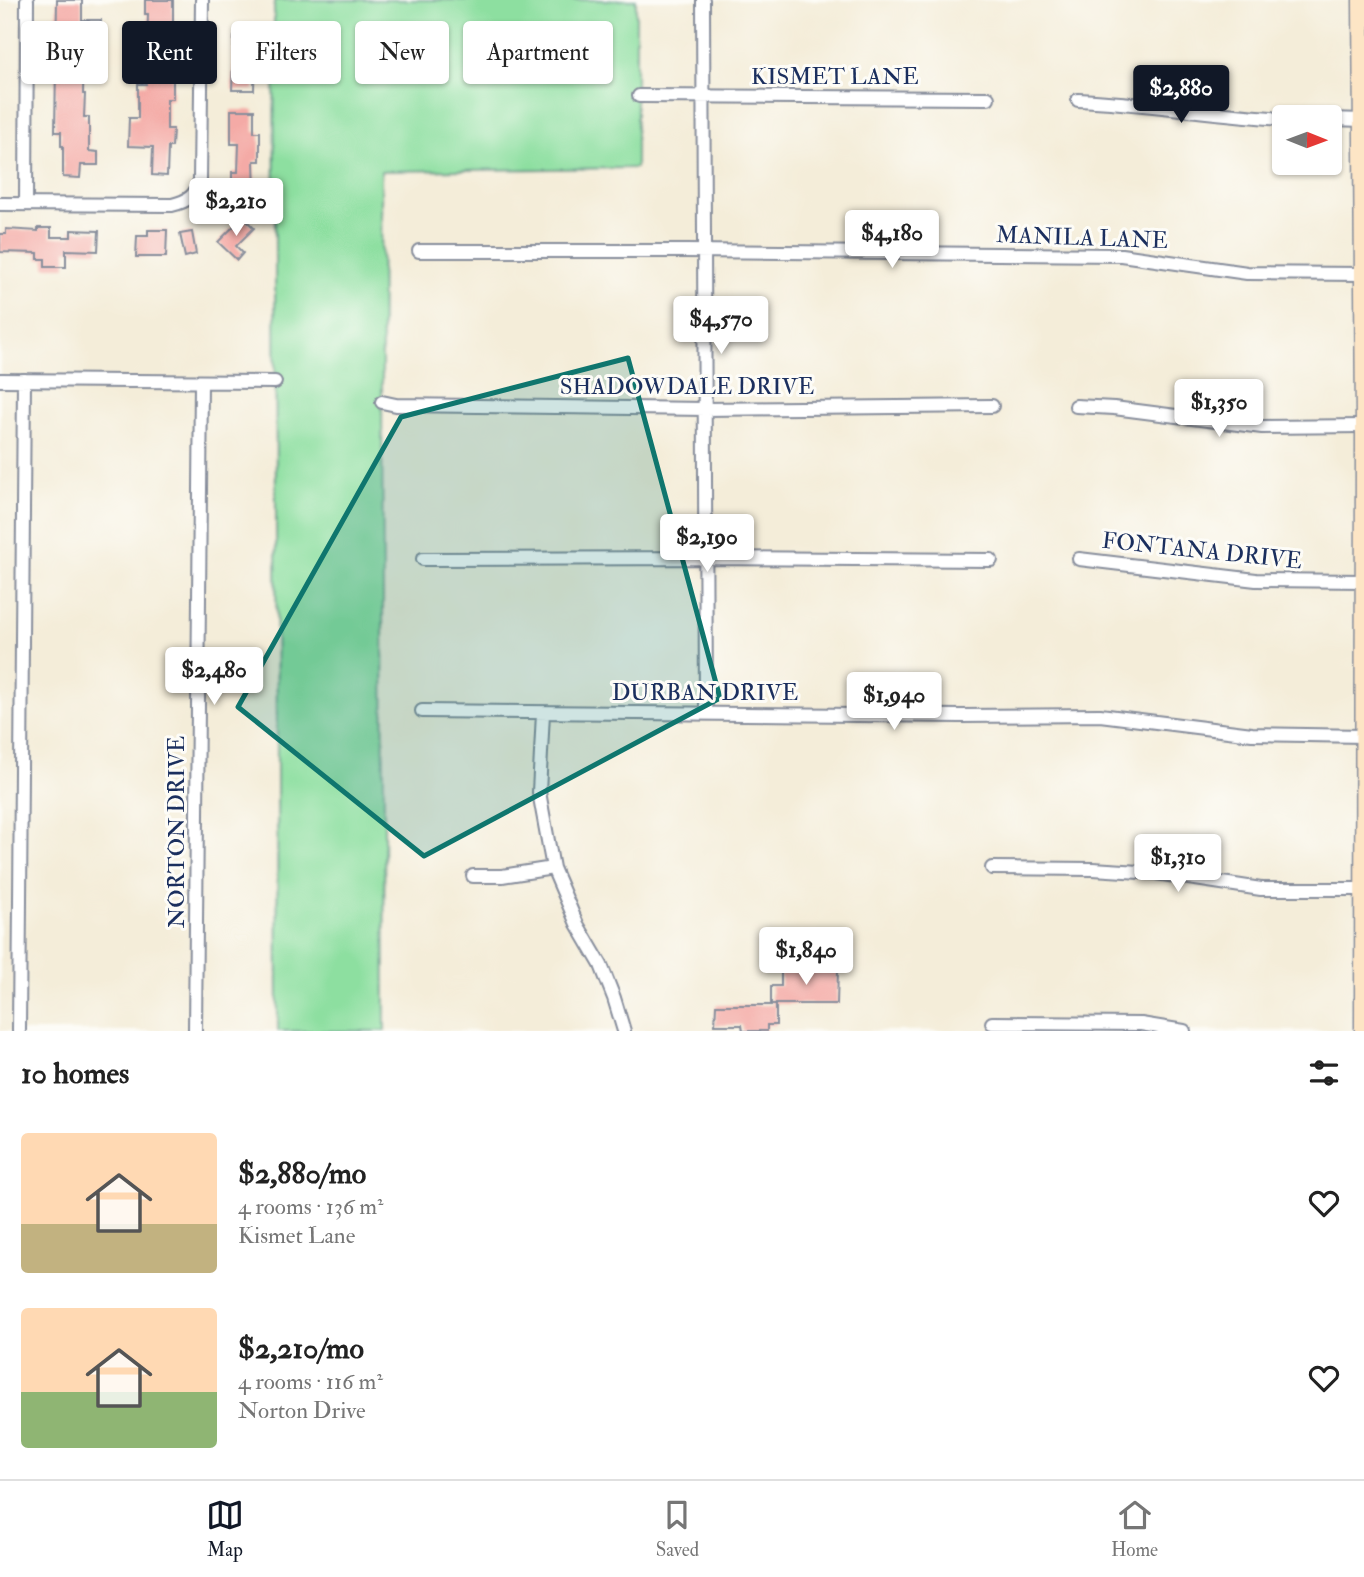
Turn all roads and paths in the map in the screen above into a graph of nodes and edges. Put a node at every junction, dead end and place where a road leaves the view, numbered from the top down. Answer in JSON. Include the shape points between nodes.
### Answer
{"nodes":[{"id":1,"x":27,"y":0,"type":"edge"},
{"id":2,"x":202,"y":0,"type":"edge"},
{"id":3,"x":703,"y":0,"type":"edge"},
{"id":4,"x":1362,"y":0,"type":"edge"},
{"id":5,"x":639,"y":96,"type":"dead end"},
{"id":6,"x":703,"y":97,"type":"junction"},
{"id":7,"x":988,"y":98,"type":"dead end"},
{"id":8,"x":1078,"y":100,"type":"dead end"},
{"id":9,"x":1272,"y":118,"type":"edge"},
{"id":10,"x":1342,"y":119,"type":"edge"},
{"id":11,"x":1364,"y":120,"type":"edge"},
{"id":12,"x":0,"y":204,"type":"edge"},
{"id":13,"x":26,"y":204,"type":"junction"},
{"id":14,"x":419,"y":251,"type":"dead end"},
{"id":15,"x":703,"y":253,"type":"junction"},
{"id":16,"x":1363,"y":274,"type":"edge"},
{"id":17,"x":0,"y":380,"type":"edge"},
{"id":18,"x":24,"y":380,"type":"junction"},
{"id":19,"x":201,"y":382,"type":"junction"},
{"id":20,"x":275,"y":382,"type":"dead end"},
{"id":21,"x":382,"y":402,"type":"dead end"},
{"id":22,"x":992,"y":406,"type":"dead end"},
{"id":23,"x":1076,"y":406,"type":"dead end"},
{"id":24,"x":705,"y":409,"type":"junction"},
{"id":25,"x":1364,"y":426,"type":"edge"},
{"id":26,"x":706,"y":558,"type":"junction"},
{"id":27,"x":423,"y":559,"type":"dead end"},
{"id":28,"x":1079,"y":559,"type":"dead end"},
{"id":29,"x":991,"y":560,"type":"dead end"},
{"id":30,"x":1364,"y":581,"type":"edge"},
{"id":31,"x":422,"y":711,"type":"dead end"},
{"id":32,"x":543,"y":713,"type":"junction"},
{"id":33,"x":706,"y":713,"type":"junction"},
{"id":34,"x":1363,"y":736,"type":"edge"},
{"id":35,"x":553,"y":868,"type":"junction"},
{"id":36,"x":992,"y":868,"type":"dead end"},
{"id":37,"x":473,"y":876,"type":"dead end"},
{"id":38,"x":1363,"y":889,"type":"edge"},
{"id":39,"x":992,"y":1023,"type":"dead end"},
{"id":40,"x":19,"y":1031,"type":"edge"},
{"id":41,"x":195,"y":1031,"type":"edge"},
{"id":42,"x":624,"y":1031,"type":"edge"},
{"id":43,"x":1184,"y":1031,"type":"edge"},
{"id":44,"x":1363,"y":1031,"type":"edge"}],
"edges":[{"from":1,"to":13,"type":"street"},
{"from":2,"to":13,"type":"street","via":[[197,191],[182,203]]},
{"from":3,"to":6,"type":"street"},
{"from":4,"to":11,"type":"main road"},
{"from":5,"to":6,"type":"street","name":"KISMET LANE"},
{"from":6,"to":7,"type":"street","name":"KISMET LANE"},
{"from":6,"to":15,"type":"street"},
{"from":8,"to":9,"type":"street"},
{"from":10,"to":11,"type":"street"},
{"from":11,"to":16,"type":"main road"},
{"from":12,"to":13,"type":"street"},
{"from":14,"to":15,"type":"street","name":"MANILA LANE"},
{"from":15,"to":16,"type":"street","name":"MANILA LANE","via":[[1122,255],[1247,273]]},
{"from":15,"to":24,"type":"street"},
{"from":16,"to":25,"type":"main road"},
{"from":17,"to":18,"type":"street"},
{"from":18,"to":19,"type":"street"},
{"from":18,"to":40,"type":"street"},
{"from":19,"to":20,"type":"street"},
{"from":19,"to":41,"type":"street","name":"NORTON DRIVE"},
{"from":21,"to":24,"type":"street","name":"SHADOWDALE DRIVE"},
{"from":22,"to":24,"type":"street","name":"SHADOWDALE DRIVE"},
{"from":23,"to":25,"type":"street","via":[[1262,428]]},
{"from":24,"to":26,"type":"street"},
{"from":25,"to":30,"type":"main road"},
{"from":26,"to":27,"type":"street"},
{"from":26,"to":29,"type":"street"},
{"from":26,"to":33,"type":"street"},
{"from":28,"to":30,"type":"street","name":"FONTANA DRIVE","via":[[1256,580]]},
{"from":30,"to":34,"type":"main road"},
{"from":31,"to":32,"type":"street","name":"DURBAN DRIVE"},
{"from":32,"to":33,"type":"street","name":"DURBAN DRIVE"},
{"from":32,"to":35,"type":"street","via":[[539,792]]},
{"from":33,"to":34,"type":"street","name":"DURBAN DRIVE","via":[[1100,715],[1252,734]]},
{"from":34,"to":38,"type":"main road"},
{"from":35,"to":37,"type":"street"},
{"from":35,"to":42,"type":"street","via":[[601,965]]},
{"from":36,"to":38,"type":"street","via":[[1156,873],[1261,889]]},
{"from":38,"to":44,"type":"main road"},
{"from":39,"to":43,"type":"street","via":[[1141,1024]]}]}
